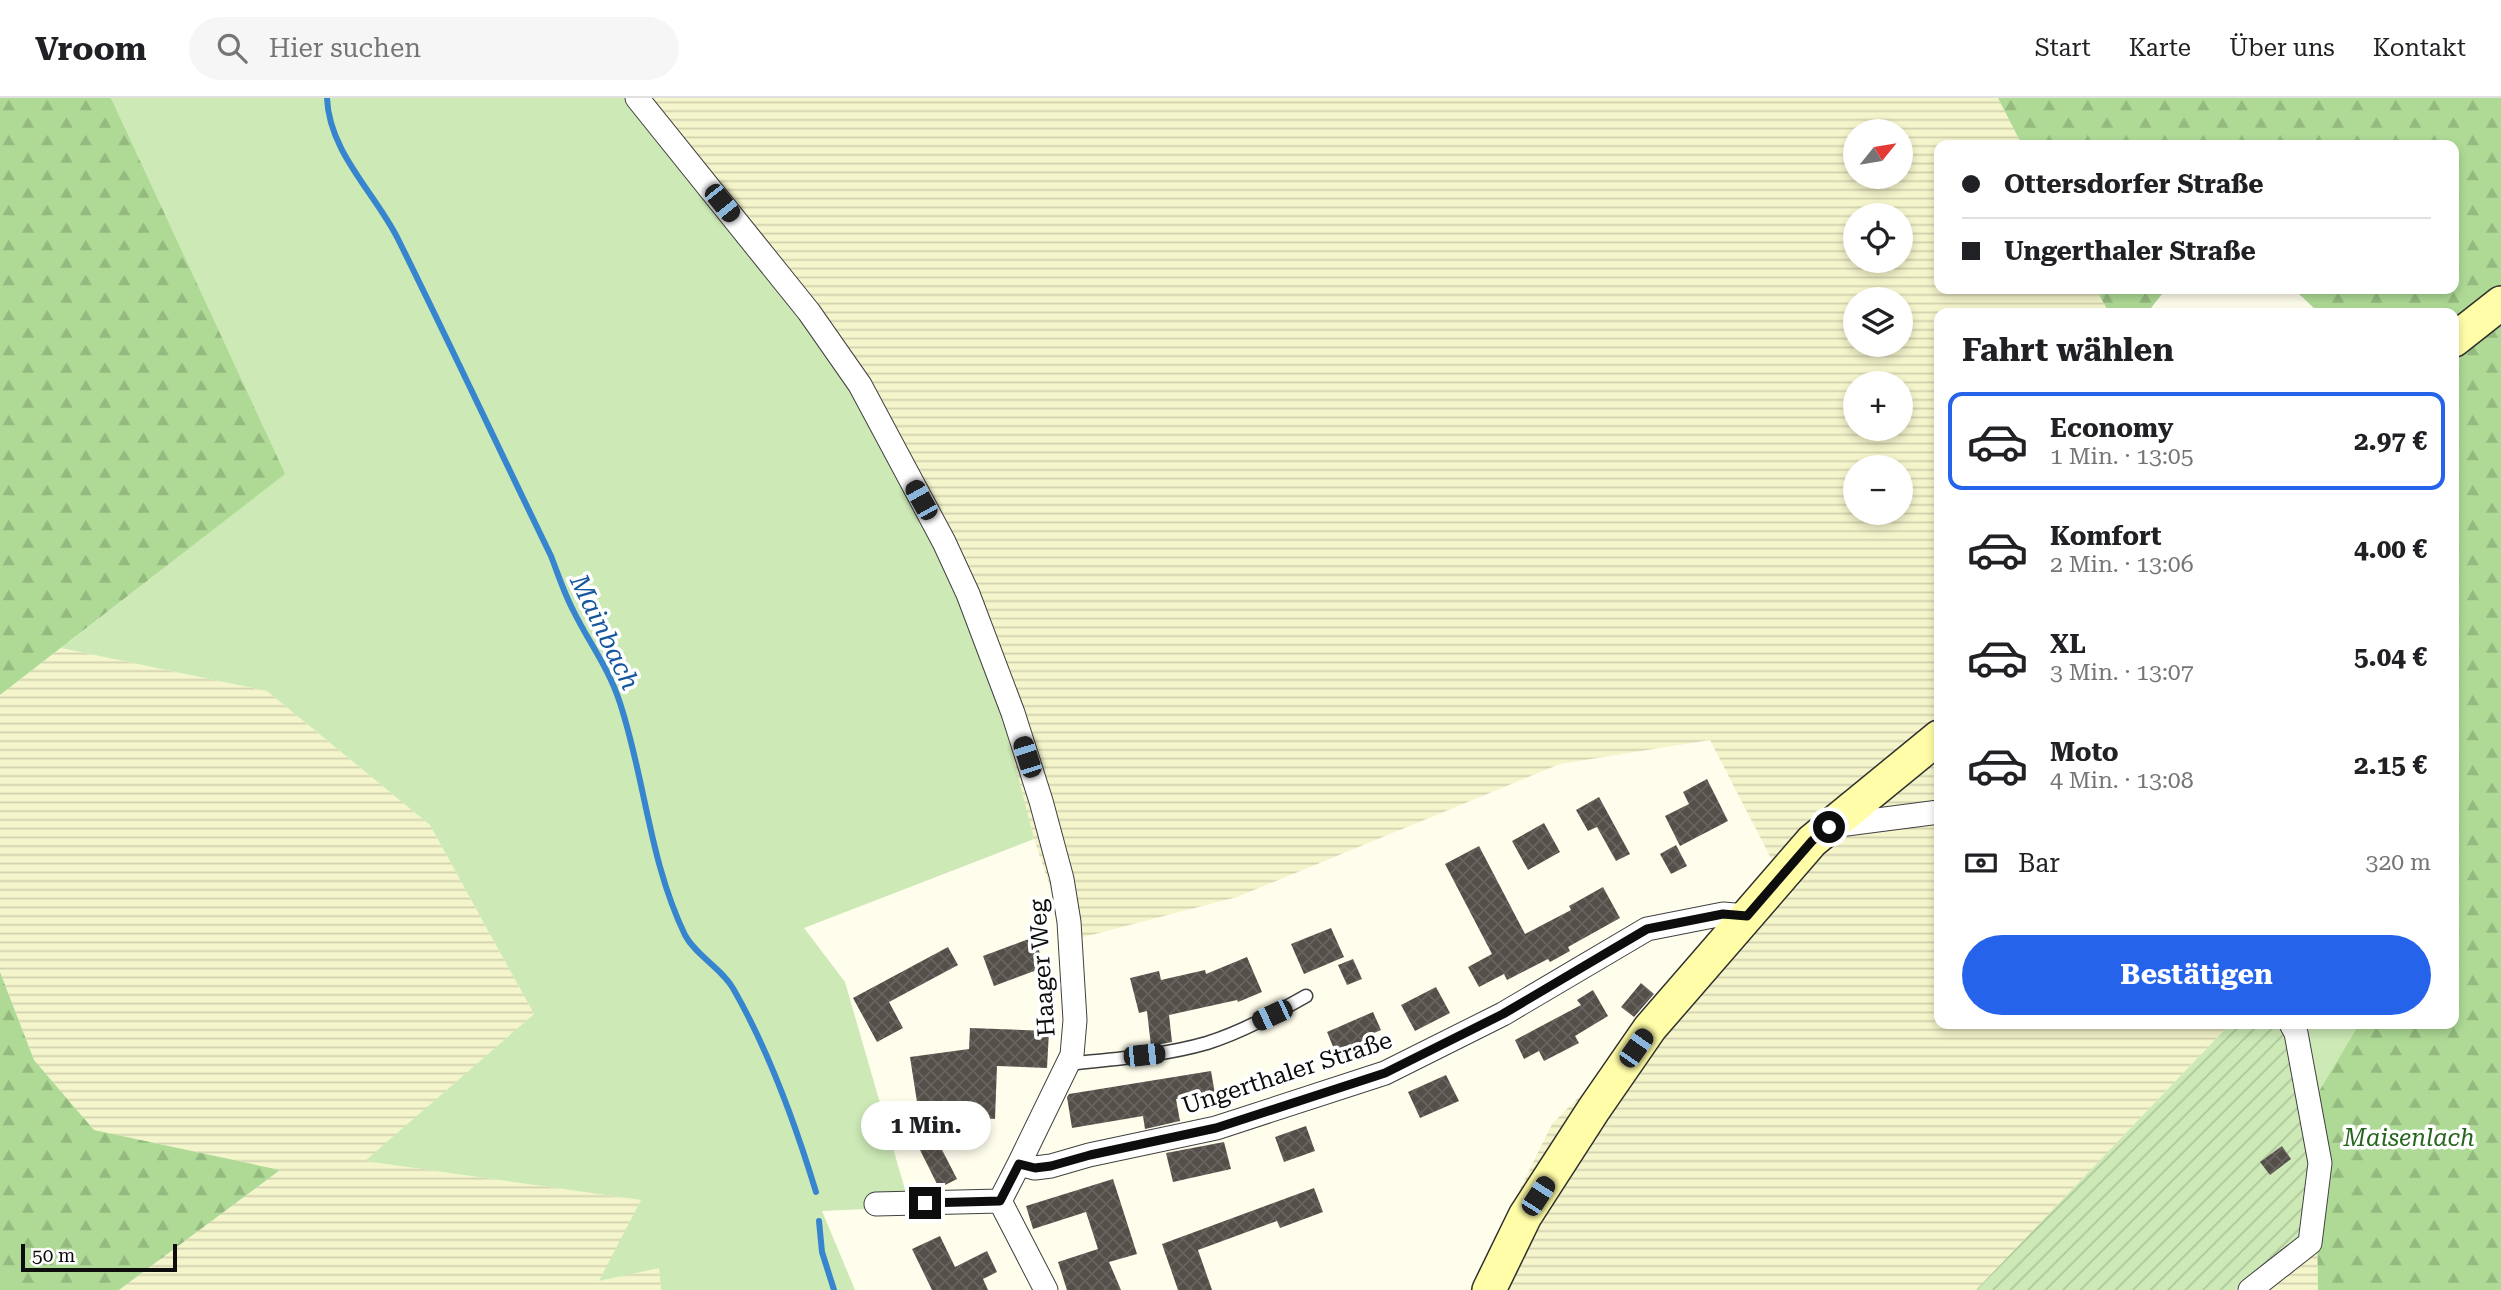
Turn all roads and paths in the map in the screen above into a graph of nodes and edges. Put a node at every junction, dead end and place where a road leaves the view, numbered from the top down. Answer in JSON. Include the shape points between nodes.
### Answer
{"nodes":[{"id":1,"x":637,"y":98,"type":"edge"},
{"id":2,"x":2501,"y":303,"type":"edge"},
{"id":3,"x":2459,"y":336,"type":"edge"},
{"id":4,"x":1934,"y":741,"type":"edge"},
{"id":5,"x":1934,"y":814,"type":"edge"},
{"id":6,"x":1821,"y":834,"type":"junction"},
{"id":7,"x":1747,"y":916,"type":"junction"},
{"id":8,"x":1306,"y":996,"type":"dead end"},
{"id":9,"x":2294,"y":1029,"type":"edge"},
{"id":10,"x":1067,"y":1064,"type":"junction"},
{"id":11,"x":1019,"y":1164,"type":"junction"},
{"id":12,"x":1000,"y":1201,"type":"junction"},
{"id":13,"x":876,"y":1204,"type":"dead end"},
{"id":14,"x":1046,"y":1290,"type":"edge"},
{"id":15,"x":1489,"y":1290,"type":"edge"},
{"id":16,"x":2250,"y":1290,"type":"edge"}],
"edges":[{"from":1,"to":10,"type":"street","name":"Haager Weg","via":[[809,312],[860,385],[968,594],[1013,713],[1062,879],[1075,1020]]},
{"from":2,"to":3,"type":"main road"},
{"from":4,"to":6,"type":"main road"},
{"from":5,"to":6,"type":"street"},
{"from":6,"to":7,"type":"main road"},
{"from":7,"to":11,"type":"street","name":"Ungerthaler Straße","via":[[1723,914],[1647,929],[1503,1014],[1385,1073],[1216,1128],[1051,1166]]},
{"from":7,"to":15,"type":"main road","via":[[1650,1028],[1594,1109],[1525,1216]]},
{"from":8,"to":10,"type":"lane","via":[[1209,1042],[1166,1053]]},
{"from":9,"to":16,"type":"street","via":[[2320,1163],[2310,1243]]},
{"from":10,"to":11,"type":"street","name":"Haager Weg"},
{"from":11,"to":12,"type":"street"},
{"from":12,"to":13,"type":"street"},
{"from":12,"to":14,"type":"street"}]}
